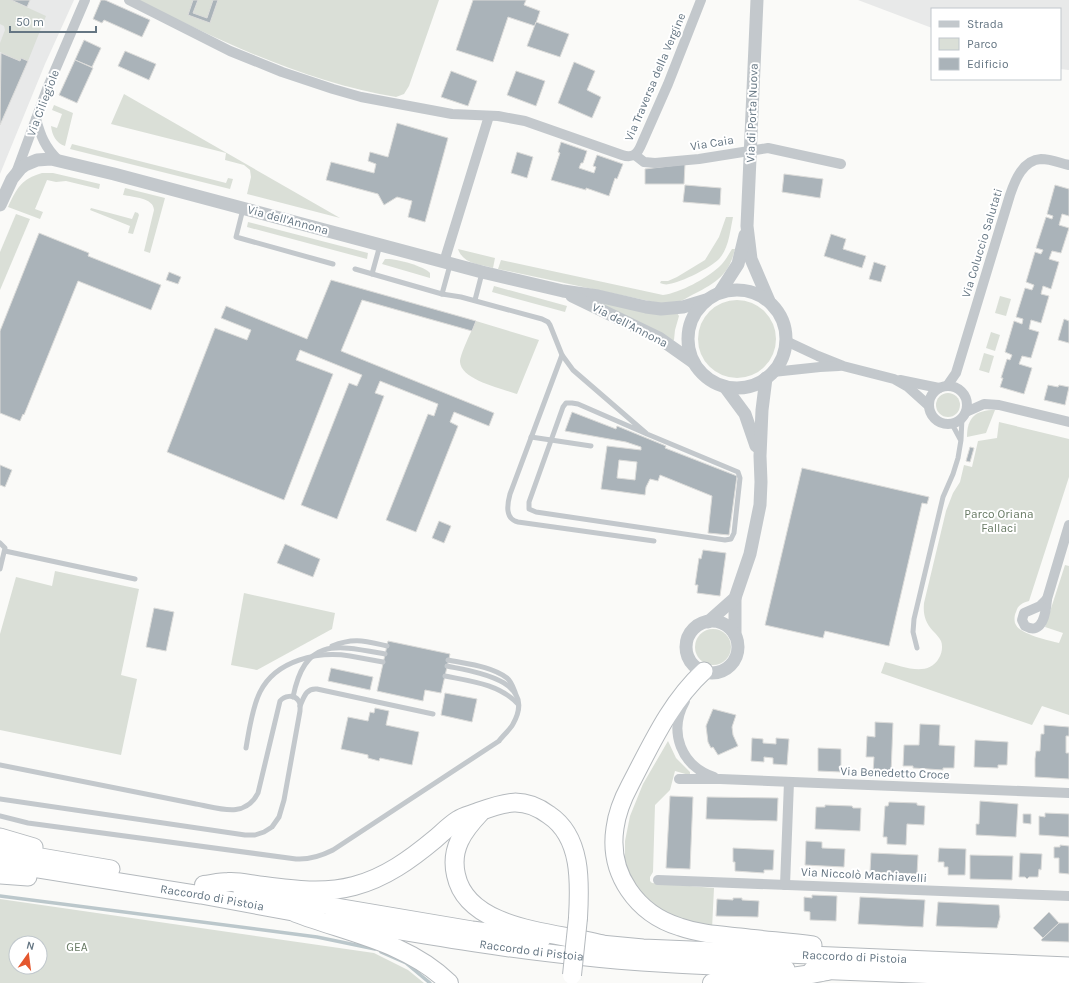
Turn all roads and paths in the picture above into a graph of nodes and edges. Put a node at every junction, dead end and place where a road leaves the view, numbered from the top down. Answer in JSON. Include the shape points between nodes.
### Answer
{"nodes":[{"id":1,"x":85,"y":0,"type":"edge"},
{"id":2,"x":129,"y":0,"type":"edge"},
{"id":3,"x":701,"y":0,"type":"edge"},
{"id":4,"x":757,"y":0,"type":"edge"},
{"id":5,"x":489,"y":116,"type":"junction"},
{"id":6,"x":36,"y":119,"type":"junction"},
{"id":7,"x":751,"y":150,"type":"junction"},
{"id":8,"x":635,"y":156,"type":"junction"},
{"id":9,"x":58,"y":160,"type":"junction"},
{"id":10,"x":841,"y":164,"type":"dead end"},
{"id":11,"x":1069,"y":165,"type":"edge"},
{"id":12,"x":15,"y":174,"type":"junction"},
{"id":13,"x":0,"y":205,"type":"edge"},
{"id":14,"x":243,"y":208,"type":"junction"},
{"id":15,"x":748,"y":226,"type":"junction"},
{"id":16,"x":381,"y":244,"type":"junction"},
{"id":17,"x":447,"y":263,"type":"junction"},
{"id":18,"x":333,"y":264,"type":"dead end"},
{"id":19,"x":355,"y":270,"type":"dead end"},
{"id":20,"x":482,"y":272,"type":"junction"},
{"id":21,"x":372,"y":274,"type":"junction"},
{"id":22,"x":563,"y":291,"type":"junction"},
{"id":23,"x":720,"y":292,"type":"junction"},
{"id":24,"x":442,"y":294,"type":"junction"},
{"id":25,"x":475,"y":300,"type":"junction"},
{"id":26,"x":706,"y":300,"type":"junction"},
{"id":27,"x":769,"y":301,"type":"junction"},
{"id":28,"x":786,"y":341,"type":"junction"},
{"id":29,"x":562,"y":355,"type":"junction"},
{"id":30,"x":694,"y":363,"type":"junction"},
{"id":31,"x":843,"y":366,"type":"junction"},
{"id":32,"x":956,"y":373,"type":"junction"},
{"id":33,"x":769,"y":375,"type":"junction"},
{"id":34,"x":894,"y":379,"type":"junction"},
{"id":35,"x":725,"y":387,"type":"junction"},
{"id":36,"x":943,"y":387,"type":"junction"},
{"id":37,"x":958,"y":389,"type":"junction"},
{"id":38,"x":966,"y":399,"type":"junction"},
{"id":39,"x":984,"y":404,"type":"junction"},
{"id":40,"x":928,"y":405,"type":"junction"},
{"id":41,"x":964,"y":415,"type":"junction"},
{"id":42,"x":1069,"y":422,"type":"edge"},
{"id":43,"x":952,"y":424,"type":"junction"},
{"id":44,"x":647,"y":434,"type":"junction"},
{"id":45,"x":531,"y":437,"type":"junction"},
{"id":46,"x":551,"y":440,"type":"junction"},
{"id":47,"x":961,"y":440,"type":"junction"},
{"id":48,"x":590,"y":446,"type":"dead end"},
{"id":49,"x":760,"y":456,"type":"junction"},
{"id":50,"x":1069,"y":525,"type":"edge"},
{"id":51,"x":654,"y":541,"type":"dead end"},
{"id":52,"x":0,"y":542,"type":"edge"},
{"id":53,"x":5,"y":551,"type":"junction"},
{"id":54,"x":0,"y":569,"type":"edge"},
{"id":55,"x":135,"y":579,"type":"dead end"},
{"id":56,"x":735,"y":598,"type":"junction"},
{"id":57,"x":1047,"y":599,"type":"dead end"},
{"id":58,"x":708,"y":622,"type":"junction"},
{"id":59,"x":735,"y":634,"type":"junction"},
{"id":60,"x":387,"y":646,"type":"dead end"},
{"id":61,"x":917,"y":648,"type":"dead end"},
{"id":62,"x":320,"y":650,"type":"junction"},
{"id":63,"x":385,"y":654,"type":"dead end"},
{"id":64,"x":311,"y":657,"type":"junction"},
{"id":65,"x":448,"y":660,"type":"dead end"},
{"id":66,"x":383,"y":662,"type":"dead end"},
{"id":67,"x":447,"y":666,"type":"dead end"},
{"id":68,"x":706,"y":672,"type":"junction"},
{"id":69,"x":445,"y":676,"type":"dead end"},
{"id":70,"x":517,"y":696,"type":"junction"},
{"id":71,"x":293,"y":697,"type":"junction"},
{"id":72,"x":519,"y":705,"type":"junction"},
{"id":73,"x":300,"y":707,"type":"junction"},
{"id":74,"x":433,"y":714,"type":"dead end"},
{"id":75,"x":246,"y":748,"type":"dead end"},
{"id":76,"x":0,"y":765,"type":"edge"},
{"id":77,"x":679,"y":779,"type":"dead end"},
{"id":78,"x":720,"y":779,"type":"junction"},
{"id":79,"x":789,"y":782,"type":"junction"},
{"id":80,"x":1069,"y":793,"type":"edge"},
{"id":81,"x":0,"y":799,"type":"edge"},
{"id":82,"x":481,"y":811,"type":"junction"},
{"id":83,"x":0,"y":816,"type":"edge"},
{"id":84,"x":0,"y":837,"type":"edge"},
{"id":85,"x":0,"y":850,"type":"edge"},
{"id":86,"x":0,"y":862,"type":"edge"},
{"id":87,"x":78,"y":869,"type":"junction"},
{"id":88,"x":0,"y":875,"type":"edge"},
{"id":89,"x":658,"y":880,"type":"dead end"},
{"id":90,"x":204,"y":885,"type":"junction"},
{"id":91,"x":785,"y":885,"type":"junction"},
{"id":92,"x":1069,"y":896,"type":"edge"},
{"id":93,"x":296,"y":913,"type":"junction"},
{"id":94,"x":604,"y":945,"type":"junction"},
{"id":95,"x":918,"y":960,"type":"junction"},
{"id":96,"x":1069,"y":966,"type":"edge"},
{"id":97,"x":827,"y":971,"type":"junction"},
{"id":98,"x":571,"y":979,"type":"edge"},
{"id":99,"x":960,"y":979,"type":"edge"},
{"id":100,"x":1069,"y":980,"type":"edge"},
{"id":101,"x":449,"y":983,"type":"edge"},
{"id":102,"x":712,"y":983,"type":"edge"}],
"edges":[{"from":1,"to":6,"type":"street","name":"Via Ciliegiole"},
{"from":2,"to":5,"type":"street","name":"Via Traversa della Vergine","via":[[230,50],[282,72],[333,89],[452,114]]},
{"from":3,"to":8,"type":"street","name":"Via Traversa della Vergine","via":[[668,84]]},
{"from":4,"to":7,"type":"street","name":"Via di Porta Nuova"},
{"from":5,"to":8,"type":"street","name":"Via Traversa della Vergine","via":[[515,118],[627,157]]},
{"from":5,"to":17,"type":"street"},
{"from":6,"to":9,"type":"street","via":[[43,142]]},
{"from":6,"to":12,"type":"street","name":"Via Ciliegiole"},
{"from":7,"to":8,"type":"street","name":"Via Caia","via":[[655,163],[644,162]]},
{"from":7,"to":10,"type":"street","name":"Via Caia","via":[[768,148]]},
{"from":7,"to":15,"type":"street","name":"Via di Porta Nuova"},
{"from":9,"to":12,"type":"street","name":"Via dell'Annona","via":[[37,160],[25,165]]},
{"from":9,"to":14,"type":"street","name":"Via dell'Annona"},
{"from":11,"to":32,"type":"street","name":"Via Coluccio Salutati","via":[[1050,160],[1037,160],[1024,168],[1016,178]]},
{"from":12,"to":13,"type":"street","name":"Via Ciliegiole"},
{"from":14,"to":16,"type":"street","name":"Via dell'Annona"},
{"from":14,"to":18,"type":"lane","via":[[236,237]]},
{"from":15,"to":23,"type":"street","name":"Via di Porta Nuova","via":[[738,264]]},
{"from":15,"to":27,"type":"street","name":"Via di Porta Nuova","via":[[752,259]]},
{"from":16,"to":17,"type":"street","name":"Via dell'Annona"},
{"from":16,"to":21,"type":"lane"},
{"from":17,"to":20,"type":"street","name":"Via dell'Annona"},
{"from":17,"to":24,"type":"lane"},
{"from":19,"to":21,"type":"lane"},
{"from":20,"to":22,"type":"street","name":"Via dell'Annona"},
{"from":20,"to":25,"type":"lane"},
{"from":21,"to":24,"type":"lane"},
{"from":22,"to":26,"type":"street","name":"Via dell'Annona","via":[[661,309],[683,307]]},
{"from":22,"to":30,"type":"street","name":"Via dell'Annona","via":[[659,338]]},
{"from":23,"to":26,"type":"street","name":"Via dell'Annona"},
{"from":23,"to":27,"type":"street","name":"Via dell'Annona","via":[[746,290]]},
{"from":24,"to":25,"type":"lane"},
{"from":25,"to":29,"type":"lane","via":[[545,320],[552,328]]},
{"from":26,"to":30,"type":"street","name":"Via dell'Annona","via":[[694,313],[688,329],[688,350]]},
{"from":27,"to":28,"type":"street","name":"Via dell'Annona","via":[[783,321]]},
{"from":28,"to":31,"type":"street"},
{"from":28,"to":33,"type":"street","name":"Via dell'Annona","via":[[783,356]]},
{"from":29,"to":44,"type":"lane","via":[[576,373]]},
{"from":29,"to":45,"type":"lane"},
{"from":30,"to":35,"type":"street","name":"Via dell'Annona","via":[[707,378]]},
{"from":31,"to":33,"type":"street"},
{"from":31,"to":34,"type":"street"},
{"from":32,"to":36,"type":"street"},
{"from":32,"to":37,"type":"street"},
{"from":33,"to":35,"type":"street","name":"Via dell'Annona","via":[[747,387]]},
{"from":33,"to":49,"type":"street","via":[[762,410]]},
{"from":34,"to":36,"type":"street"},
{"from":34,"to":40,"type":"street","via":[[908,387]]},
{"from":35,"to":49,"type":"street","via":[[745,414]]},
{"from":36,"to":37,"type":"street"},
{"from":36,"to":40,"type":"street","via":[[931,395]]},
{"from":37,"to":38,"type":"street"},
{"from":38,"to":39,"type":"street"},
{"from":38,"to":41,"type":"street"},
{"from":39,"to":41,"type":"street"},
{"from":39,"to":42,"type":"street","via":[[999,405]]},
{"from":40,"to":43,"type":"street","via":[[931,415],[938,422]]},
{"from":41,"to":43,"type":"street"},
{"from":41,"to":47,"type":"lane"},
{"from":43,"to":47,"type":"lane"},
{"from":44,"to":46,"type":"lane","via":[[569,402],[563,407]]},
{"from":44,"to":46,"type":"lane","via":[[738,472],[740,478],[734,533],[731,539],[531,511],[528,507],[529,502]]},
{"from":45,"to":46,"type":"lane"},
{"from":45,"to":51,"type":"lane","via":[[509,499],[508,511],[512,520]]},
{"from":46,"to":48,"type":"lane"},
{"from":47,"to":61,"type":"lane","via":[[955,468],[943,497],[914,619],[913,632]]},
{"from":49,"to":56,"type":"street","via":[[758,519],[750,554]]},
{"from":50,"to":57,"type":"street"},
{"from":52,"to":53,"type":"lane","via":[[5,546]]},
{"from":53,"to":54,"type":"lane"},
{"from":53,"to":55,"type":"lane"},
{"from":56,"to":58,"type":"street"},
{"from":56,"to":59,"type":"street"},
{"from":58,"to":59,"type":"street","via":[[726,625]]},
{"from":58,"to":68,"type":"street","via":[[693,630],[688,637],[687,646],[692,662]]},
{"from":59,"to":68,"type":"street","via":[[738,650],[734,661],[723,670],[715,673]]},
{"from":60,"to":62,"type":"lane","via":[[349,640]]},
{"from":62,"to":63,"type":"lane","via":[[336,647],[354,648]]},
{"from":62,"to":64,"type":"lane"},
{"from":64,"to":66,"type":"lane","via":[[349,656]]},
{"from":64,"to":71,"type":"lane","via":[[303,668]]},
{"from":64,"to":75,"type":"lane","via":[[281,668],[263,686],[256,701]]},
{"from":65,"to":70,"type":"lane","via":[[477,666],[507,678]]},
{"from":67,"to":70,"type":"lane","via":[[491,676],[500,680]]},
{"from":68,"to":78,"type":"street","name":"Via Benedetto Croce","via":[[688,696],[677,726],[682,749],[690,762],[700,772]]},
{"from":68,"to":95,"type":"highway","via":[[682,694],[665,721],[630,785],[619,811],[615,827],[615,856],[617,868],[627,889],[650,912],[687,929],[830,946]]},
{"from":69,"to":72,"type":"lane","via":[[487,685],[504,692]]},
{"from":70,"to":72,"type":"lane"},
{"from":71,"to":73,"type":"lane","via":[[298,700]]},
{"from":71,"to":76,"type":"lane","via":[[284,697],[279,704],[258,793],[250,804],[238,810]]},
{"from":72,"to":83,"type":"lane","via":[[512,725],[499,741],[333,850],[310,859],[44,825]]},
{"from":73,"to":74,"type":"lane","via":[[307,692],[313,688]]},
{"from":73,"to":81,"type":"lane","via":[[283,805],[276,823],[260,834],[238,834]]},
{"from":77,"to":78,"type":"street","name":"Via Benedetto Croce"},
{"from":78,"to":79,"type":"street","name":"Via Benedetto Croce"},
{"from":79,"to":80,"type":"street","name":"Via Benedetto Croce"},
{"from":79,"to":91,"type":"street"},
{"from":82,"to":90,"type":"highway","via":[[459,819],[413,857],[388,873],[355,886],[314,891],[232,882]]},
{"from":82,"to":94,"type":"highway","via":[[463,832],[455,857],[457,880],[470,902],[486,914],[515,926]]},
{"from":82,"to":98,"type":"highway","bridge":true,"via":[[505,803],[531,806],[543,811],[558,823],[569,838],[577,865],[580,895]]},
{"from":84,"to":87,"type":"highway","via":[[34,847]]},
{"from":85,"to":87,"type":"highway","name":"Raccordo di Pistoia"},
{"from":86,"to":87,"type":"highway","name":"Raccordo di Pistoia"},
{"from":87,"to":88,"type":"highway","via":[[60,879]]},
{"from":87,"to":90,"type":"highway","name":"Raccordo di Pistoia"},
{"from":87,"to":93,"type":"highway","name":"Raccordo di Pistoia"},
{"from":89,"to":91,"type":"street","name":"Via Niccolò Machiavelli"},
{"from":90,"to":94,"type":"highway","name":"Raccordo di Pistoia","via":[[472,930]]},
{"from":91,"to":92,"type":"street","name":"Via Niccolò Machiavelli"},
{"from":93,"to":97,"type":"highway","name":"Raccordo di Pistoia","via":[[463,941],[578,956]]},
{"from":93,"to":101,"type":"highway","via":[[395,947],[428,966]]},
{"from":94,"to":95,"type":"highway","name":"Raccordo di Pistoia"},
{"from":95,"to":96,"type":"highway","name":"Raccordo di Pistoia"},
{"from":97,"to":99,"type":"highway","name":"Raccordo di Pistoia"},
{"from":97,"to":102,"type":"highway","via":[[792,976],[754,976]]},
{"from":99,"to":100,"type":"highway","name":"Raccordo di Pistoia"}]}
